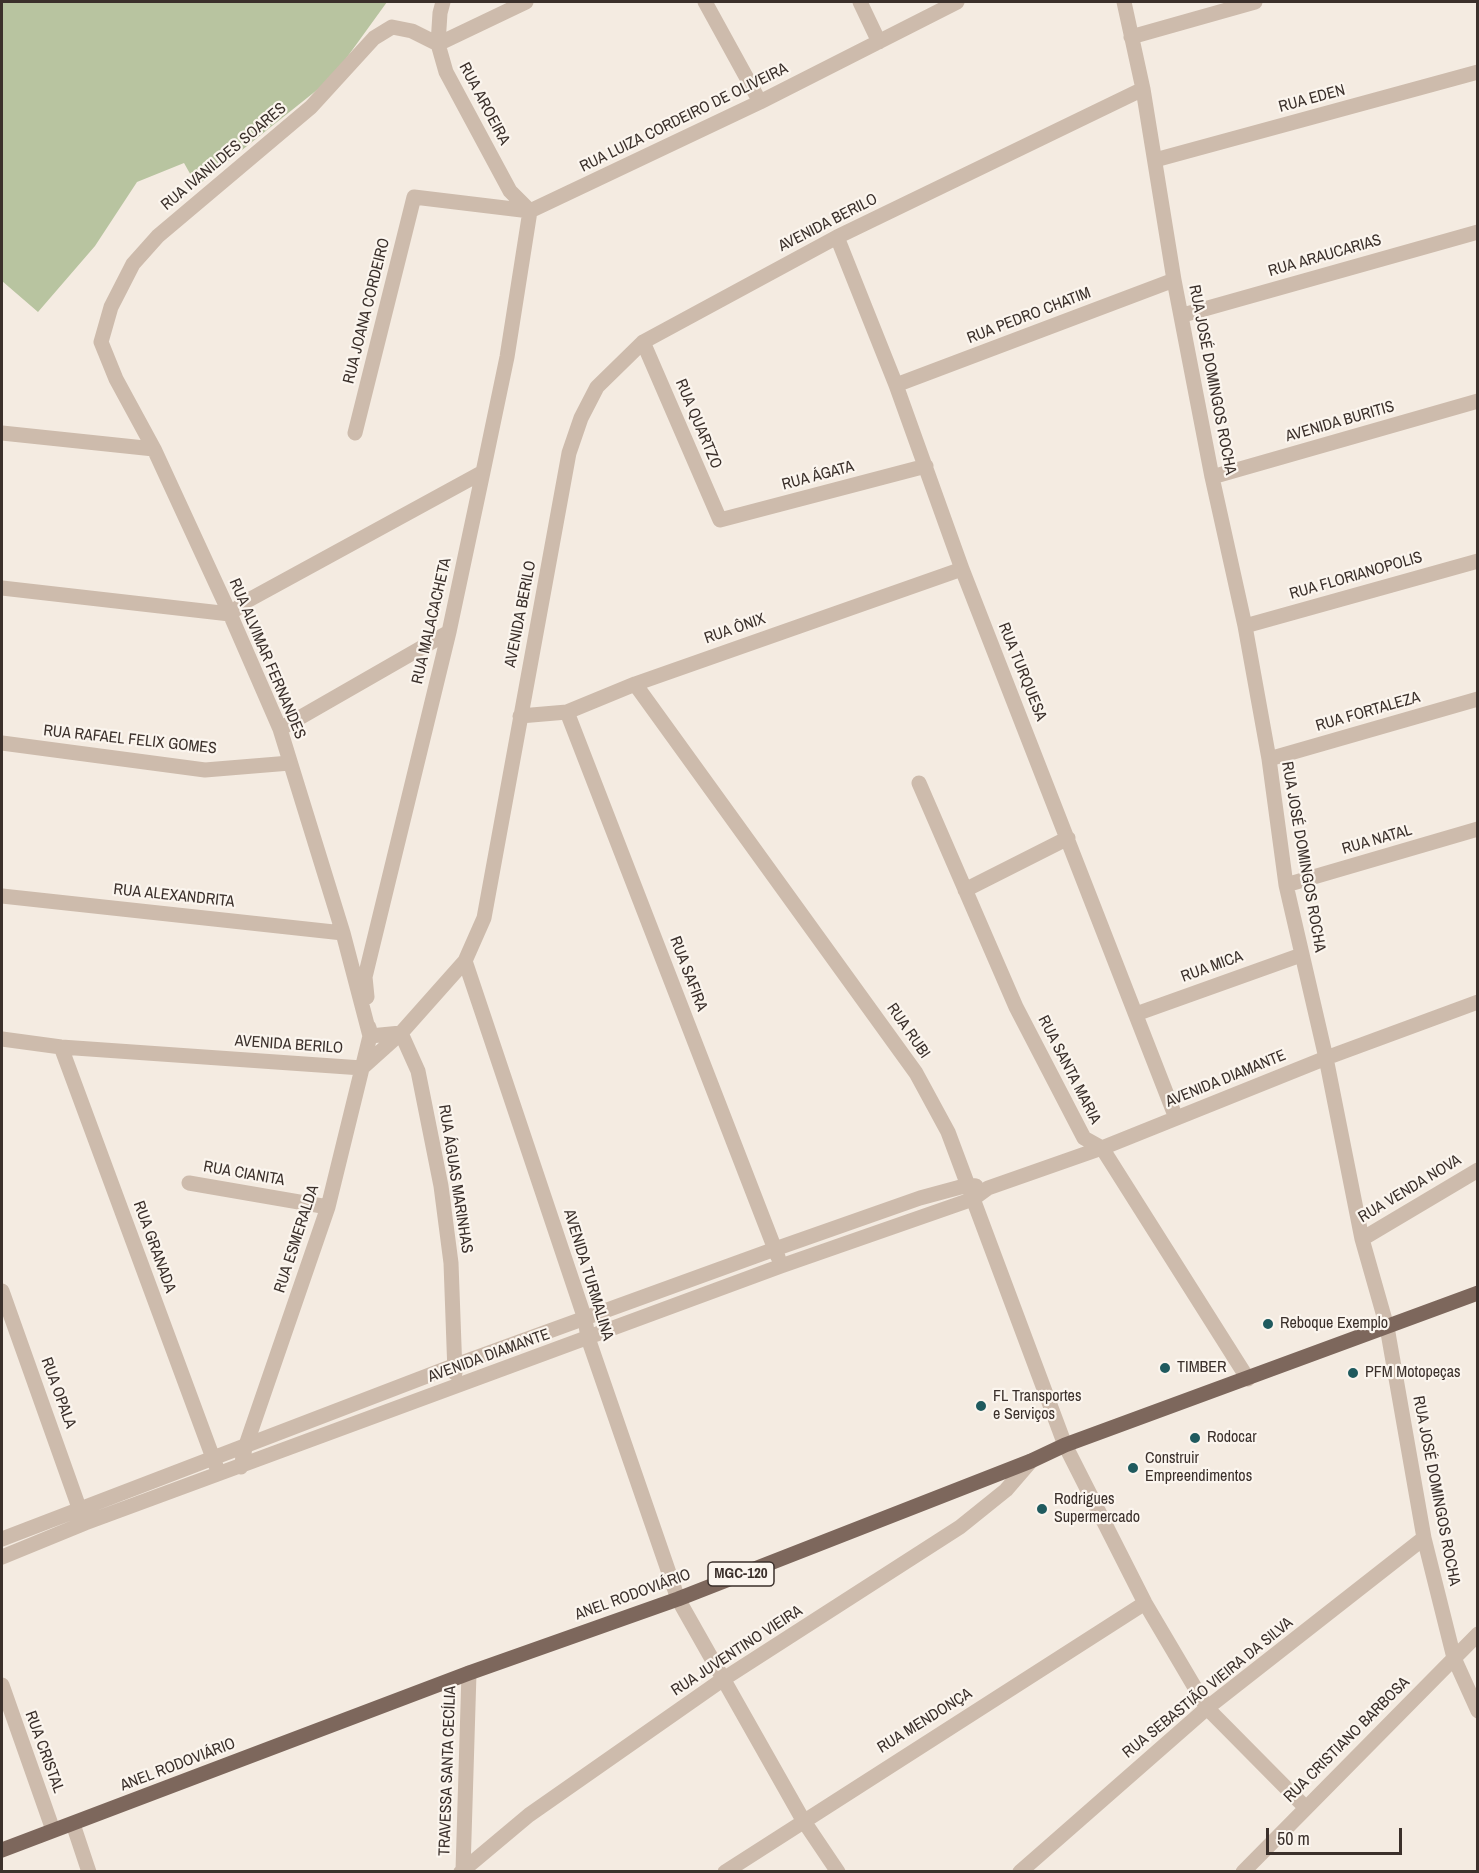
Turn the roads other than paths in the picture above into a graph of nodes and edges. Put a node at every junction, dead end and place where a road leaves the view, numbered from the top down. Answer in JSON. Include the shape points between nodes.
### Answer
{"nodes":[{"id":1,"x":443,"y":2,"type":"edge"},
{"id":2,"x":526,"y":2,"type":"edge"},
{"id":3,"x":705,"y":2,"type":"edge"},
{"id":4,"x":860,"y":2,"type":"edge"},
{"id":5,"x":957,"y":2,"type":"edge"},
{"id":6,"x":1124,"y":2,"type":"edge"},
{"id":7,"x":1255,"y":2,"type":"edge"},
{"id":8,"x":1131,"y":37,"type":"junction"},
{"id":9,"x":879,"y":42,"type":"junction"},
{"id":10,"x":438,"y":44,"type":"junction"},
{"id":11,"x":1478,"y":72,"type":"edge"},
{"id":12,"x":1143,"y":89,"type":"junction"},
{"id":13,"x":760,"y":102,"type":"junction"},
{"id":14,"x":1155,"y":160,"type":"junction"},
{"id":15,"x":530,"y":211,"type":"junction"},
{"id":16,"x":1478,"y":232,"type":"edge"},
{"id":17,"x":837,"y":237,"type":"junction"},
{"id":18,"x":1174,"y":280,"type":"junction"},
{"id":19,"x":1183,"y":315,"type":"junction"},
{"id":20,"x":643,"y":342,"type":"junction"},
{"id":21,"x":116,"y":379,"type":"joint"},
{"id":22,"x":896,"y":385,"type":"junction"},
{"id":23,"x":1478,"y":401,"type":"edge"},
{"id":24,"x":2,"y":433,"type":"edge"},
{"id":25,"x":355,"y":433,"type":"dead end"},
{"id":26,"x":154,"y":449,"type":"junction"},
{"id":27,"x":926,"y":466,"type":"junction"},
{"id":28,"x":483,"y":472,"type":"junction"},
{"id":29,"x":1212,"y":477,"type":"junction"},
{"id":30,"x":720,"y":520,"type":"joint"},
{"id":31,"x":1478,"y":561,"type":"edge"},
{"id":32,"x":962,"y":569,"type":"junction"},
{"id":33,"x":2,"y":588,"type":"edge"},
{"id":34,"x":230,"y":614,"type":"junction"},
{"id":35,"x":1245,"y":626,"type":"junction"},
{"id":36,"x":449,"y":632,"type":"junction"},
{"id":37,"x":635,"y":684,"type":"junction"},
{"id":38,"x":1478,"y":699,"type":"edge"},
{"id":39,"x":567,"y":712,"type":"junction"},
{"id":40,"x":520,"y":716,"type":"junction"},
{"id":41,"x":280,"y":729,"type":"junction"},
{"id":42,"x":2,"y":743,"type":"edge"},
{"id":43,"x":1269,"y":759,"type":"junction"},
{"id":44,"x":290,"y":763,"type":"junction"},
{"id":45,"x":919,"y":783,"type":"dead end"},
{"id":46,"x":1478,"y":829,"type":"edge"},
{"id":47,"x":1068,"y":838,"type":"junction"},
{"id":48,"x":1286,"y":885,"type":"junction"},
{"id":49,"x":965,"y":890,"type":"junction"},
{"id":50,"x":2,"y":896,"type":"edge"},
{"id":51,"x":343,"y":933,"type":"junction"},
{"id":52,"x":1301,"y":955,"type":"junction"},
{"id":53,"x":465,"y":962,"type":"junction"},
{"id":54,"x":1478,"y":1002,"type":"edge"},
{"id":55,"x":1136,"y":1014,"type":"junction"},
{"id":56,"x":401,"y":1033,"type":"junction"},
{"id":57,"x":370,"y":1036,"type":"junction"},
{"id":58,"x":2,"y":1039,"type":"edge"},
{"id":59,"x":61,"y":1047,"type":"junction"},
{"id":60,"x":1326,"y":1058,"type":"junction"},
{"id":61,"x":362,"y":1068,"type":"junction"},
{"id":62,"x":1176,"y":1118,"type":"junction"},
{"id":63,"x":1102,"y":1148,"type":"junction"},
{"id":64,"x":1478,"y":1170,"type":"edge"},
{"id":65,"x":189,"y":1183,"type":"dead end"},
{"id":66,"x":970,"y":1192,"type":"junction"},
{"id":67,"x":328,"y":1207,"type":"junction"},
{"id":68,"x":1362,"y":1239,"type":"junction"},
{"id":69,"x":775,"y":1249,"type":"junction"},
{"id":70,"x":781,"y":1266,"type":"junction"},
{"id":71,"x":2,"y":1290,"type":"edge"},
{"id":72,"x":1478,"y":1293,"type":"edge"},
{"id":73,"x":585,"y":1319,"type":"junction"},
{"id":74,"x":1387,"y":1327,"type":"junction"},
{"id":75,"x":588,"y":1338,"type":"junction"},
{"id":76,"x":453,"y":1366,"type":"junction"},
{"id":77,"x":1248,"y":1379,"type":"junction"},
{"id":78,"x":457,"y":1387,"type":"junction"},
{"id":79,"x":1065,"y":1445,"type":"junction"},
{"id":80,"x":245,"y":1448,"type":"junction"},
{"id":81,"x":213,"y":1459,"type":"junction"},
{"id":82,"x":1032,"y":1461,"type":"junction"},
{"id":83,"x":241,"y":1467,"type":"junction"},
{"id":84,"x":219,"y":1475,"type":"junction"},
{"id":85,"x":80,"y":1508,"type":"junction"},
{"id":86,"x":85,"y":1523,"type":"junction"},
{"id":87,"x":1424,"y":1538,"type":"junction"},
{"id":88,"x":2,"y":1539,"type":"edge"},
{"id":89,"x":2,"y":1557,"type":"edge"},
{"id":90,"x":678,"y":1599,"type":"junction"},
{"id":91,"x":1145,"y":1603,"type":"junction"},
{"id":92,"x":1478,"y":1634,"type":"edge"},
{"id":93,"x":1454,"y":1658,"type":"junction"},
{"id":94,"x":469,"y":1673,"type":"junction"},
{"id":95,"x":722,"y":1680,"type":"junction"},
{"id":96,"x":2,"y":1685,"type":"edge"},
{"id":97,"x":1207,"y":1708,"type":"junction"},
{"id":98,"x":1478,"y":1711,"type":"edge"},
{"id":99,"x":1306,"y":1808,"type":"junction"},
{"id":100,"x":803,"y":1820,"type":"junction"},
{"id":101,"x":73,"y":1824,"type":"junction"},
{"id":102,"x":54,"y":1830,"type":"junction"},
{"id":103,"x":2,"y":1850,"type":"edge"},
{"id":104,"x":462,"y":1871,"type":"edge"},
{"id":105,"x":89,"y":1872,"type":"edge"},
{"id":106,"x":725,"y":1872,"type":"edge"},
{"id":107,"x":838,"y":1872,"type":"edge"},
{"id":108,"x":1020,"y":1872,"type":"edge"},
{"id":109,"x":1244,"y":1872,"type":"edge"}],
"edges":[{"from":1,"to":10,"type":"street","name":"RUA AROEIRA"},
{"from":2,"to":10,"type":"street"},
{"from":3,"to":13,"type":"street"},
{"from":4,"to":9,"type":"street"},
{"from":5,"to":9,"type":"street","name":"RUA LUIZA CORDEIRO DE OLIVEIRA"},
{"from":6,"to":8,"type":"street","name":"RUA JOSÉ DOMINGOS ROCHA"},
{"from":7,"to":8,"type":"street"},
{"from":8,"to":12,"type":"street","name":"RUA JOSÉ DOMINGOS ROCHA"},
{"from":9,"to":13,"type":"street","name":"RUA LUIZA CORDEIRO DE OLIVEIRA"},
{"from":10,"to":15,"type":"street","name":"RUA AROEIRA","via":[[446,72],[510,191]]},
{"from":10,"to":21,"type":"street","name":"RUA IVANILDES SOARES","via":[[412,31],[392,27],[375,38],[312,107],[158,236],[133,264],[111,307],[101,342]]},
{"from":11,"to":14,"type":"street","name":"RUA EDEN"},
{"from":12,"to":14,"type":"street","name":"RUA JOSÉ DOMINGOS ROCHA"},
{"from":12,"to":17,"type":"street","name":"AVENIDA BERILO"},
{"from":13,"to":15,"type":"street","name":"RUA LUIZA CORDEIRO DE OLIVEIRA"},
{"from":14,"to":18,"type":"street","name":"RUA JOSÉ DOMINGOS ROCHA"},
{"from":15,"to":25,"type":"street","name":"RUA JOANA CORDEIRO","via":[[414,197]]},
{"from":15,"to":28,"type":"street","name":"RUA MALACACHETA","via":[[507,357]]},
{"from":16,"to":19,"type":"street","name":"RUA ARAUCARIAS"},
{"from":17,"to":20,"type":"street","name":"AVENIDA BERILO"},
{"from":17,"to":22,"type":"street","name":"RUA TURQUESA"},
{"from":18,"to":19,"type":"street","name":"RUA JOSÉ DOMINGOS ROCHA"},
{"from":18,"to":22,"type":"street","name":"RUA PEDRO CHATIM"},
{"from":19,"to":29,"type":"street","name":"RUA JOSÉ DOMINGOS ROCHA"},
{"from":20,"to":30,"type":"street","name":"RUA QUARTZO"},
{"from":20,"to":40,"type":"street","name":"AVENIDA BERILO","via":[[597,387],[569,453]]},
{"from":21,"to":26,"type":"street","name":"RUA ALVIMAR FERNANDES"},
{"from":22,"to":27,"type":"street","name":"RUA TURQUESA"},
{"from":23,"to":29,"type":"street","name":"AVENIDA BURITIS"},
{"from":24,"to":26,"type":"street"},
{"from":26,"to":34,"type":"street","name":"RUA ALVIMAR FERNANDES"},
{"from":27,"to":30,"type":"street","name":"RUA ÁGATA"},
{"from":27,"to":32,"type":"street","name":"RUA TURQUESA"},
{"from":28,"to":34,"type":"street","via":[[245,602]]},
{"from":28,"to":36,"type":"street","name":"RUA MALACACHETA"},
{"from":29,"to":35,"type":"street","name":"RUA JOSÉ DOMINGOS ROCHA"},
{"from":31,"to":35,"type":"street","name":"RUA FLORIANOPOLIS"},
{"from":32,"to":37,"type":"street","name":"RUA ÔNIX"},
{"from":32,"to":47,"type":"street","name":"RUA TURQUESA"},
{"from":33,"to":34,"type":"street"},
{"from":34,"to":41,"type":"street","name":"RUA ALVIMAR FERNANDES"},
{"from":35,"to":43,"type":"street","name":"RUA JOSÉ DOMINGOS ROCHA"},
{"from":36,"to":41,"type":"street"},
{"from":36,"to":57,"type":"street","name":"RUA MALACACHETA","via":[[365,977]]},
{"from":37,"to":39,"type":"street","name":"RUA ÔNIX"},
{"from":37,"to":66,"type":"street","name":"RUA RUBI","via":[[916,1073],[948,1132]]},
{"from":38,"to":43,"type":"street","name":"RUA FORTALEZA"},
{"from":39,"to":40,"type":"street","name":"RUA ÔNIX"},
{"from":39,"to":69,"type":"street","name":"RUA SAFIRA"},
{"from":40,"to":53,"type":"street","name":"AVENIDA BERILO","via":[[484,918]]},
{"from":41,"to":44,"type":"street","name":"RUA ALVIMAR FERNANDES"},
{"from":42,"to":44,"type":"street","name":"RUA RAFAEL FELIX GOMES","via":[[205,770]]},
{"from":43,"to":48,"type":"street","name":"RUA JOSÉ DOMINGOS ROCHA"},
{"from":44,"to":51,"type":"street","name":"RUA ALVIMAR FERNANDES"},
{"from":45,"to":49,"type":"street","name":"RUA SANTA MARIA"},
{"from":46,"to":48,"type":"street","name":"RUA NATAL"},
{"from":47,"to":49,"type":"street"},
{"from":47,"to":55,"type":"street","name":"RUA TURQUESA"},
{"from":48,"to":52,"type":"street","name":"RUA JOSÉ DOMINGOS ROCHA"},
{"from":49,"to":63,"type":"street","name":"RUA SANTA MARIA","via":[[1016,1006],[1084,1138]]},
{"from":50,"to":51,"type":"street","name":"RUA ALEXANDRITA"},
{"from":51,"to":57,"type":"street","name":"RUA ALVIMAR FERNANDES"},
{"from":52,"to":55,"type":"street","name":"RUA MICA"},
{"from":52,"to":60,"type":"street","name":"RUA JOSÉ DOMINGOS ROCHA"},
{"from":53,"to":56,"type":"street","name":"AVENIDA BERILO"},
{"from":53,"to":73,"type":"street","name":"AVENIDA TURMALINA"},
{"from":54,"to":60,"type":"street","name":"AVENIDA DIAMANTE"},
{"from":55,"to":62,"type":"street","name":"RUA TURQUESA"},
{"from":56,"to":57,"type":"street"},
{"from":56,"to":61,"type":"street","name":"AVENIDA BERILO"},
{"from":56,"to":76,"type":"street","name":"RUA ÁGUAS MARINHAS","via":[[418,1071],[441,1186],[450,1263]]},
{"from":57,"to":61,"type":"street","name":"RUA ESMERALDA"},
{"from":58,"to":59,"type":"street","name":"AVENIDA BERILO"},
{"from":59,"to":61,"type":"street","name":"AVENIDA BERILO"},
{"from":59,"to":81,"type":"street","name":"RUA GRANADA"},
{"from":60,"to":62,"type":"street","name":"AVENIDA DIAMANTE"},
{"from":60,"to":68,"type":"street","name":"RUA JOSÉ DOMINGOS ROCHA"},
{"from":61,"to":67,"type":"street","name":"RUA ESMERALDA"},
{"from":62,"to":63,"type":"street","name":"AVENIDA DIAMANTE"},
{"from":63,"to":66,"type":"street","name":"AVENIDA DIAMANTE"},
{"from":63,"to":77,"type":"street","name":"RUA SANTA MARIA"},
{"from":64,"to":68,"type":"street","name":"RUA VENDA NOVA"},
{"from":65,"to":67,"type":"street","name":"RUA CIANITA"},
{"from":66,"to":69,"type":"street","name":"AVENIDA DIAMANTE","via":[[920,1198]]},
{"from":66,"to":70,"type":"street","name":"AVENIDA DIAMANTE"},
{"from":66,"to":79,"type":"street","name":"RUA RUBI"},
{"from":67,"to":80,"type":"street","name":"RUA ESMERALDA"},
{"from":68,"to":74,"type":"street","name":"RUA JOSÉ DOMINGOS ROCHA"},
{"from":69,"to":70,"type":"street","name":"RUA SAFIRA"},
{"from":69,"to":73,"type":"street","name":"AVENIDA DIAMANTE"},
{"from":70,"to":75,"type":"street","name":"AVENIDA DIAMANTE"},
{"from":71,"to":85,"type":"street","name":"RUA OPALA"},
{"from":72,"to":74,"type":"main road","name":"ANEL RODOVIÁRIO","number":"MGC-120"},
{"from":73,"to":75,"type":"street","name":"AVENIDA TURMALINA"},
{"from":73,"to":76,"type":"street","name":"AVENIDA DIAMANTE"},
{"from":74,"to":77,"type":"main road","name":"ANEL RODOVIÁRIO","number":"MGC-120"},
{"from":74,"to":87,"type":"street","name":"RUA JOSÉ DOMINGOS ROCHA"},
{"from":75,"to":78,"type":"street","name":"AVENIDA DIAMANTE"},
{"from":75,"to":90,"type":"street","name":"AVENIDA TURMALINA"},
{"from":76,"to":78,"type":"street","name":"RUA ÁGUAS MARINHAS"},
{"from":76,"to":80,"type":"street","name":"AVENIDA DIAMANTE"},
{"from":77,"to":79,"type":"main road","name":"ANEL RODOVIÁRIO","number":"MGC-120"},
{"from":78,"to":83,"type":"street","name":"AVENIDA DIAMANTE"},
{"from":79,"to":82,"type":"main road","name":"ANEL RODOVIÁRIO","number":"MGC-120"},
{"from":79,"to":91,"type":"street","name":"RUA RUBI"},
{"from":80,"to":81,"type":"street","name":"AVENIDA DIAMANTE"},
{"from":80,"to":83,"type":"street","name":"RUA ESMERALDA"},
{"from":81,"to":84,"type":"street","name":"RUA GRANADA"},
{"from":81,"to":85,"type":"street","name":"AVENIDA DIAMANTE"},
{"from":82,"to":90,"type":"main road","name":"ANEL RODOVIÁRIO","number":"MGC-120"},
{"from":82,"to":95,"type":"street","name":"RUA JUVENTINO VIEIRA","via":[[1006,1490],[960,1527]]},
{"from":83,"to":84,"type":"street","name":"AVENIDA DIAMANTE"},
{"from":84,"to":86,"type":"street","name":"AVENIDA DIAMANTE"},
{"from":85,"to":86,"type":"street","name":"RUA OPALA"},
{"from":85,"to":88,"type":"street","name":"AVENIDA DIAMANTE"},
{"from":86,"to":89,"type":"street","name":"AVENIDA DIAMANTE"},
{"from":87,"to":93,"type":"street","name":"RUA JOSÉ DOMINGOS ROCHA"},
{"from":87,"to":97,"type":"street","name":"RUA SEBASTIÃO VIEIRA DA SILVA"},
{"from":90,"to":94,"type":"main road","name":"ANEL RODOVIÁRIO","number":"MGC-120"},
{"from":90,"to":95,"type":"street","name":"AVENIDA TURMALINA"},
{"from":91,"to":97,"type":"street","name":"RUA RUBI"},
{"from":91,"to":100,"type":"street","name":"RUA MENDONÇA"},
{"from":92,"to":93,"type":"street","name":"RUA CRISTIANO BARBOSA"},
{"from":93,"to":98,"type":"street","name":"RUA JOSÉ DOMINGOS ROCHA"},
{"from":93,"to":99,"type":"street","name":"RUA CRISTIANO BARBOSA"},
{"from":94,"to":101,"type":"main road","name":"ANEL RODOVIÁRIO","number":"MGC-120"},
{"from":94,"to":104,"type":"street","name":"TRAVESSA SANTA CECÍLIA"},
{"from":95,"to":100,"type":"street","name":"AVENIDA TURMALINA"},
{"from":95,"to":104,"type":"street","name":"RUA JUVENTINO VIEIRA","via":[[529,1815]]},
{"from":96,"to":102,"type":"street","name":"RUA CRISTAL"},
{"from":97,"to":99,"type":"street","name":"RUA RUBI"},
{"from":97,"to":108,"type":"street","name":"RUA SEBASTIÃO VIEIRA DA SILVA"},
{"from":99,"to":109,"type":"street","name":"RUA CRISTIANO BARBOSA"},
{"from":100,"to":106,"type":"street","name":"RUA MENDONÇA"},
{"from":100,"to":107,"type":"street","name":"AVENIDA TURMALINA"},
{"from":101,"to":102,"type":"main road","name":"ANEL RODOVIÁRIO","number":"MGC-120"},
{"from":101,"to":105,"type":"street"},
{"from":102,"to":103,"type":"main road","name":"ANEL RODOVIÁRIO","number":"MGC-120"}]}
